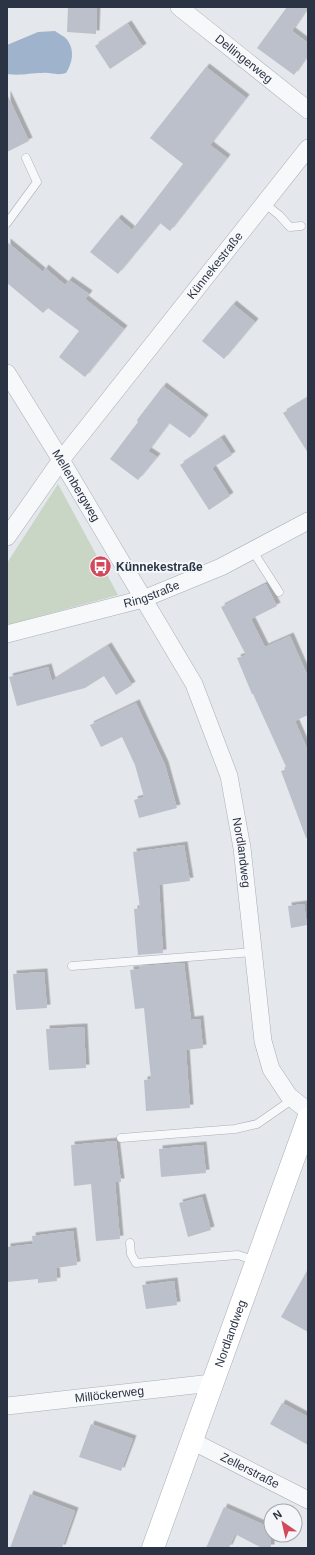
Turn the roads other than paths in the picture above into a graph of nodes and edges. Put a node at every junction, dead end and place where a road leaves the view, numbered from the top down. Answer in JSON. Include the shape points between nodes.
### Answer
{"nodes":[{"id":1,"x":179,"y":7,"type":"edge"},
{"id":2,"x":308,"y":110,"type":"edge"},
{"id":3,"x":308,"y":148,"type":"edge"},
{"id":4,"x":26,"y":158,"type":"dead end"},
{"id":5,"x":264,"y":203,"type":"junction"},
{"id":6,"x":7,"y":223,"type":"edge"},
{"id":7,"x":301,"y":226,"type":"dead end"},
{"id":8,"x":7,"y":373,"type":"edge"},
{"id":9,"x":61,"y":460,"type":"junction"},
{"id":10,"x":308,"y":521,"type":"edge"},
{"id":11,"x":7,"y":537,"type":"edge"},
{"id":12,"x":252,"y":550,"type":"junction"},
{"id":13,"x":279,"y":592,"type":"dead end"},
{"id":14,"x":143,"y":598,"type":"junction"},
{"id":15,"x":7,"y":634,"type":"edge"},
{"id":16,"x":254,"y":952,"type":"junction"},
{"id":17,"x":72,"y":966,"type":"dead end"},
{"id":18,"x":293,"y":1099,"type":"junction"},
{"id":19,"x":308,"y":1111,"type":"edge"},
{"id":20,"x":308,"y":1119,"type":"edge"},
{"id":21,"x":121,"y":1138,"type":"dead end"},
{"id":22,"x":130,"y":1243,"type":"dead end"},
{"id":23,"x":256,"y":1262,"type":"junction"},
{"id":24,"x":212,"y":1382,"type":"junction"},
{"id":25,"x":7,"y":1406,"type":"edge"},
{"id":26,"x":192,"y":1440,"type":"junction"},
{"id":27,"x":308,"y":1500,"type":"edge"},
{"id":28,"x":153,"y":1548,"type":"edge"}],
"edges":[{"from":1,"to":2,"type":"street","name":"Dellingerweg"},
{"from":3,"to":5,"type":"street","name":"Künnekestraße"},
{"from":4,"to":6,"type":"lane","via":[[37,182]]},
{"from":5,"to":7,"type":"lane","via":[[290,228]]},
{"from":5,"to":9,"type":"street","name":"Künnekestraße"},
{"from":8,"to":9,"type":"street","name":"Mellenbergweg"},
{"from":9,"to":11,"type":"street","name":"Künnekestraße"},
{"from":9,"to":14,"type":"street","name":"Mellenbergweg"},
{"from":10,"to":12,"type":"street","name":"Ringstraße"},
{"from":12,"to":13,"type":"lane"},
{"from":12,"to":14,"type":"street","name":"Ringstraße","via":[[221,567]]},
{"from":14,"to":15,"type":"street","name":"Ringstraße"},
{"from":14,"to":16,"type":"street","name":"Nordlandweg","via":[[194,684],[229,776],[242,848]]},
{"from":16,"to":17,"type":"lane"},
{"from":16,"to":18,"type":"street","name":"Nordlandweg","via":[[263,1042],[271,1069]]},
{"from":18,"to":19,"type":"street","name":"Nordlandweg"},
{"from":18,"to":21,"type":"lane","via":[[257,1124],[235,1129]]},
{"from":20,"to":23,"type":"street","name":"Nordlandweg"},
{"from":22,"to":23,"type":"lane","via":[[131,1254],[136,1263],[238,1255]]},
{"from":23,"to":24,"type":"street","name":"Nordlandweg"},
{"from":24,"to":25,"type":"street","name":"Millöckerweg"},
{"from":24,"to":26,"type":"street","name":"Nordlandweg"},
{"from":26,"to":27,"type":"street","name":"Zellerstraße"},
{"from":26,"to":28,"type":"street","name":"Nordlandweg"}]}
